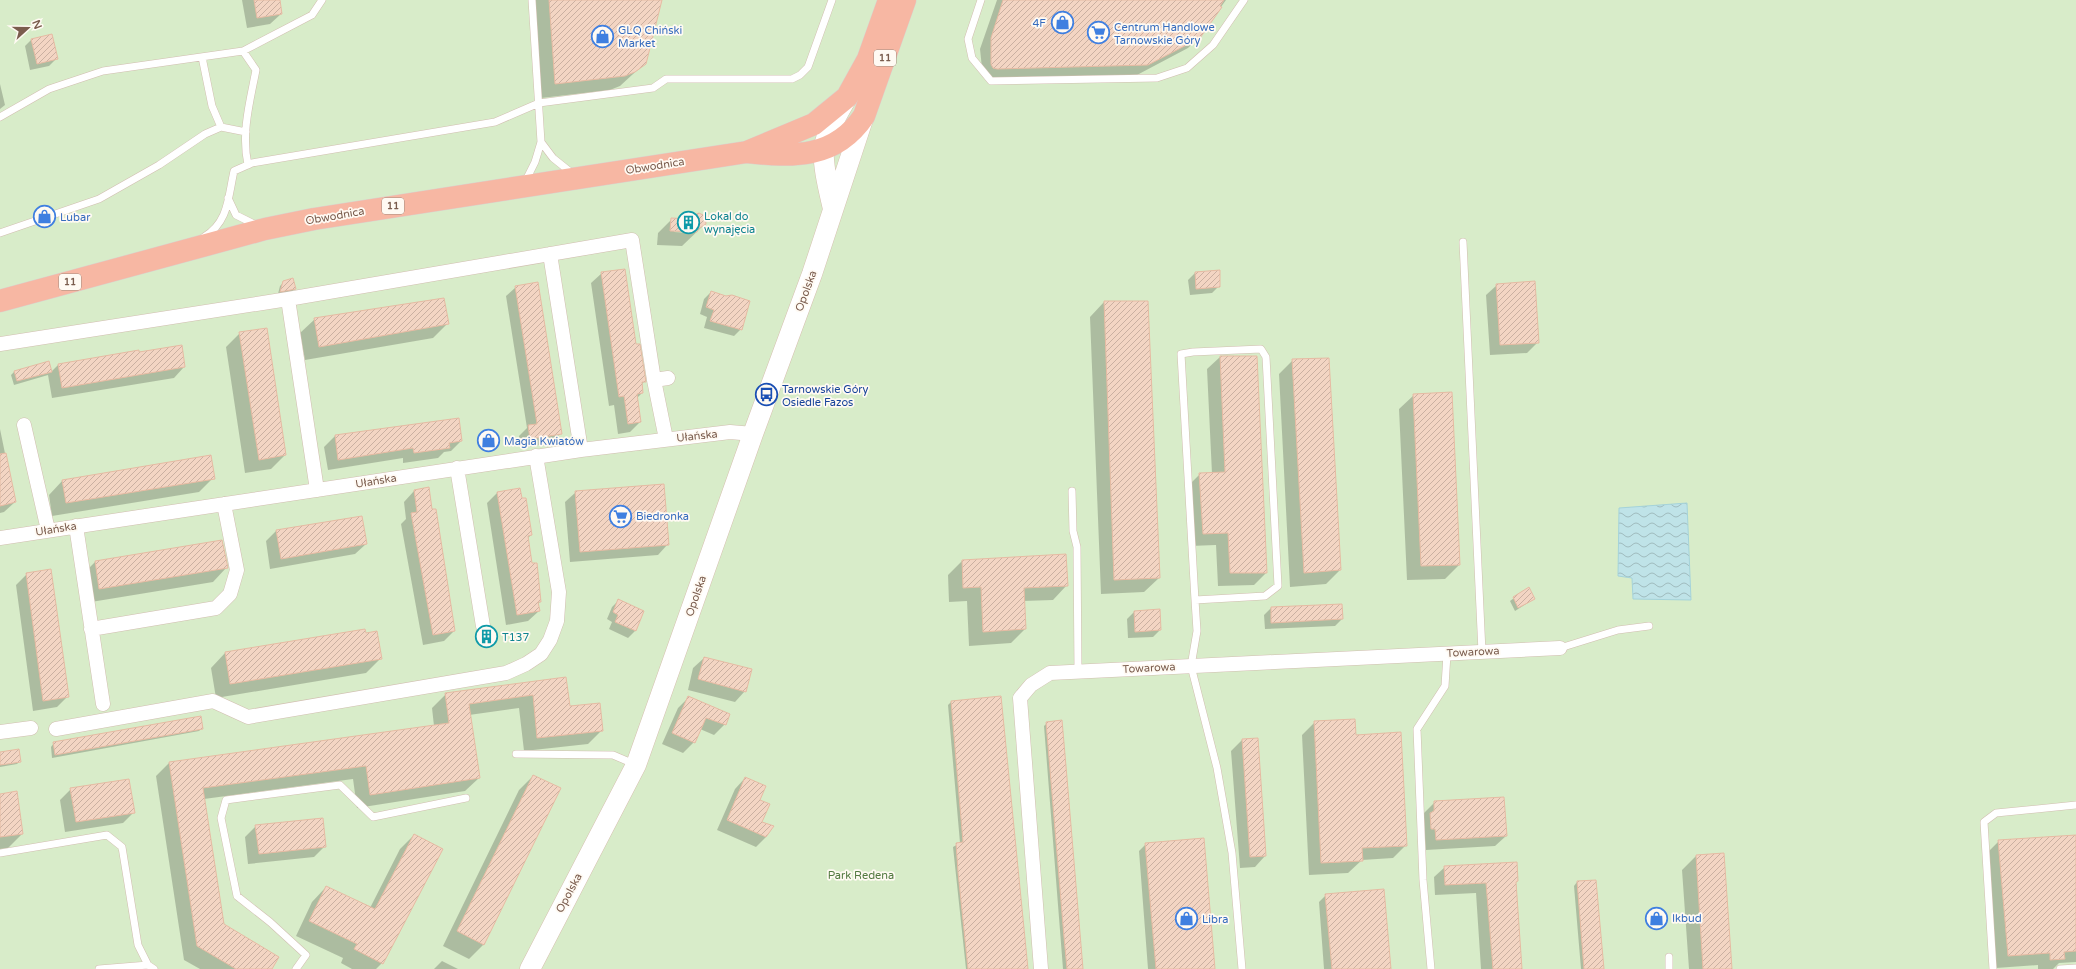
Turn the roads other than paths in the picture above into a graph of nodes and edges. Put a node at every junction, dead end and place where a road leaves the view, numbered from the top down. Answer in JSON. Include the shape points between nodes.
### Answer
{"nodes":[{"id":1,"x":322,"y":0,"type":"edge"},
{"id":2,"x":532,"y":0,"type":"edge"},
{"id":3,"x":832,"y":0,"type":"edge"},
{"id":4,"x":888,"y":0,"type":"edge"},
{"id":5,"x":905,"y":0,"type":"edge"},
{"id":6,"x":981,"y":0,"type":"edge"},
{"id":7,"x":1244,"y":0,"type":"edge"},
{"id":8,"x":243,"y":51,"type":"junction"},
{"id":9,"x":202,"y":57,"type":"junction"},
{"id":10,"x":847,"y":97,"type":"junction"},
{"id":11,"x":539,"y":103,"type":"junction"},
{"id":12,"x":864,"y":116,"type":"junction"},
{"id":13,"x":0,"y":117,"type":"edge"},
{"id":14,"x":221,"y":127,"type":"junction"},
{"id":15,"x":806,"y":128,"type":"junction"},
{"id":16,"x":246,"y":132,"type":"junction"},
{"id":17,"x":540,"y":142,"type":"junction"},
{"id":18,"x":829,"y":142,"type":"junction"},
{"id":19,"x":747,"y":152,"type":"junction"},
{"id":20,"x":796,"y":155,"type":"junction"},
{"id":21,"x":248,"y":165,"type":"junction"},
{"id":22,"x":579,"y":177,"type":"junction"},
{"id":23,"x":836,"y":177,"type":"junction"},
{"id":24,"x":522,"y":185,"type":"junction"},
{"id":25,"x":228,"y":198,"type":"junction"},
{"id":26,"x":265,"y":229,"type":"junction"},
{"id":27,"x":0,"y":234,"type":"edge"},
{"id":28,"x":1463,"y":242,"type":"dead end"},
{"id":29,"x":178,"y":252,"type":"junction"},
{"id":30,"x":550,"y":254,"type":"junction"},
{"id":31,"x":288,"y":299,"type":"junction"},
{"id":32,"x":0,"y":301,"type":"edge"},
{"id":33,"x":0,"y":344,"type":"edge"},
{"id":34,"x":668,"y":378,"type":"dead end"},
{"id":35,"x":654,"y":380,"type":"junction"},
{"id":36,"x":24,"y":425,"type":"dead end"},
{"id":37,"x":753,"y":434,"type":"junction"},
{"id":38,"x":666,"y":439,"type":"junction"},
{"id":39,"x":581,"y":450,"type":"junction"},
{"id":40,"x":536,"y":456,"type":"junction"},
{"id":41,"x":457,"y":468,"type":"junction"},
{"id":42,"x":317,"y":490,"type":"junction"},
{"id":43,"x":1072,"y":490,"type":"dead end"},
{"id":44,"x":224,"y":504,"type":"junction"},
{"id":45,"x":76,"y":526,"type":"junction"},
{"id":46,"x":48,"y":530,"type":"junction"},
{"id":47,"x":0,"y":538,"type":"edge"},
{"id":48,"x":1196,"y":600,"type":"junction"},
{"id":49,"x":483,"y":626,"type":"dead end"},
{"id":50,"x":1649,"y":626,"type":"dead end"},
{"id":51,"x":91,"y":629,"type":"junction"},
{"id":52,"x":1560,"y":648,"type":"joint"},
{"id":53,"x":1482,"y":652,"type":"junction"},
{"id":54,"x":1447,"y":654,"type":"junction"},
{"id":55,"x":1191,"y":666,"type":"junction"},
{"id":56,"x":1078,"y":672,"type":"junction"},
{"id":57,"x":103,"y":704,"type":"dead end"},
{"id":58,"x":31,"y":728,"type":"dead end"},
{"id":59,"x":56,"y":729,"type":"dead end"},
{"id":60,"x":0,"y":732,"type":"edge"},
{"id":61,"x":516,"y":754,"type":"dead end"},
{"id":62,"x":636,"y":765,"type":"junction"},
{"id":63,"x":466,"y":798,"type":"dead end"},
{"id":64,"x":2076,"y":806,"type":"edge"},
{"id":65,"x":0,"y":853,"type":"edge"},
{"id":66,"x":1669,"y":956,"type":"dead end"},
{"id":67,"x":151,"y":967,"type":"edge"},
{"id":68,"x":2076,"y":968,"type":"edge"},
{"id":69,"x":99,"y":969,"type":"edge"},
{"id":70,"x":296,"y":969,"type":"edge"},
{"id":71,"x":530,"y":969,"type":"edge"},
{"id":72,"x":1042,"y":969,"type":"edge"},
{"id":73,"x":1242,"y":969,"type":"edge"},
{"id":74,"x":1431,"y":969,"type":"edge"},
{"id":75,"x":1669,"y":969,"type":"edge"},
{"id":76,"x":1993,"y":969,"type":"edge"},
{"id":77,"x":2060,"y":969,"type":"edge"}],
"edges":[{"from":1,"to":8,"type":"lane","via":[[312,15]]},
{"from":2,"to":11,"type":"lane"},
{"from":3,"to":11,"type":"lane","via":[[808,67],[792,79],[666,79],[653,88]]},
{"from":4,"to":10,"type":"highway","number":"11","via":[[868,59]]},
{"from":5,"to":12,"type":"highway","number":"11"},
{"from":6,"to":7,"type":"lane","via":[[968,39],[972,58],[991,81],[1157,78],[1187,68],[1213,45]]},
{"from":8,"to":9,"type":"lane"},
{"from":8,"to":16,"type":"lane","via":[[256,70]]},
{"from":9,"to":13,"type":"lane","via":[[103,70],[49,89]]},
{"from":9,"to":14,"type":"lane","via":[[212,106]]},
{"from":10,"to":15,"type":"highway","name":"Obwodnica","number":"11"},
{"from":10,"to":18,"type":"street"},
{"from":11,"to":17,"type":"lane"},
{"from":11,"to":21,"type":"lane","via":[[495,122]]},
{"from":12,"to":18,"type":"highway","name":"Obwodnica","number":"11","via":[[856,129]]},
{"from":12,"to":23,"type":"street"},
{"from":14,"to":16,"type":"lane"},
{"from":14,"to":27,"type":"lane","via":[[205,134],[159,165],[99,199]]},
{"from":15,"to":18,"type":"street","via":[[818,130]]},
{"from":15,"to":19,"type":"highway","name":"Obwodnica","number":"11"},
{"from":16,"to":21,"type":"lane","via":[[245,151]]},
{"from":17,"to":22,"type":"lane","via":[[553,158]]},
{"from":17,"to":24,"type":"lane","via":[[535,162]]},
{"from":18,"to":20,"type":"highway","name":"Obwodnica","number":"11"},
{"from":18,"to":23,"type":"street","name":"Opolska"},
{"from":19,"to":20,"type":"highway","name":"Obwodnica","number":"11"},
{"from":19,"to":22,"type":"highway","name":"Obwodnica","number":"11"},
{"from":20,"to":23,"type":"street","name":"Opolska"},
{"from":21,"to":25,"type":"lane","via":[[234,171]]},
{"from":22,"to":24,"type":"highway","name":"Obwodnica","number":"11"},
{"from":23,"to":37,"type":"street","name":"Opolska","via":[[833,210]]},
{"from":24,"to":26,"type":"highway","name":"Obwodnica","number":"11"},
{"from":25,"to":26,"type":"lane","via":[[236,215]]},
{"from":25,"to":29,"type":"lane","via":[[225,216],[213,231]]},
{"from":26,"to":29,"type":"highway","name":"Obwodnica","number":"11"},
{"from":28,"to":53,"type":"lane"},
{"from":29,"to":32,"type":"highway","name":"Obwodnica","number":"11"},
{"from":30,"to":31,"type":"street"},
{"from":30,"to":35,"type":"street","via":[[632,240]]},
{"from":30,"to":39,"type":"street"},
{"from":31,"to":33,"type":"street"},
{"from":31,"to":42,"type":"street"},
{"from":34,"to":35,"type":"street"},
{"from":35,"to":38,"type":"street"},
{"from":36,"to":46,"type":"street"},
{"from":37,"to":38,"type":"street","name":"Ułańska","via":[[731,432]]},
{"from":37,"to":62,"type":"street","name":"Opolska"},
{"from":38,"to":39,"type":"street","name":"Ułańska"},
{"from":39,"to":40,"type":"street","name":"Ułańska"},
{"from":40,"to":41,"type":"street","name":"Ułańska"},
{"from":40,"to":59,"type":"street","via":[[558,599],[558,621],[541,654],[526,664],[506,673],[248,717],[213,701]]},
{"from":41,"to":42,"type":"street","name":"Ułańska"},
{"from":41,"to":49,"type":"street"},
{"from":42,"to":44,"type":"street","name":"Ułańska"},
{"from":43,"to":56,"type":"lane","via":[[1073,531],[1077,547]]},
{"from":44,"to":45,"type":"street","name":"Ułańska"},
{"from":44,"to":51,"type":"street","via":[[237,570],[230,594],[216,608]]},
{"from":45,"to":46,"type":"street","name":"Ułańska"},
{"from":45,"to":51,"type":"street"},
{"from":46,"to":47,"type":"street","name":"Ułańska"},
{"from":48,"to":48,"type":"lane","via":[[1181,354],[1261,349],[1266,357],[1278,586],[1265,596]]},
{"from":48,"to":55,"type":"lane","via":[[1197,631]]},
{"from":50,"to":52,"type":"lane","via":[[1618,630]]},
{"from":51,"to":57,"type":"street"},
{"from":52,"to":53,"type":"street","name":"Towarowa"},
{"from":53,"to":54,"type":"street","name":"Towarowa"},
{"from":54,"to":55,"type":"street","name":"Towarowa"},
{"from":54,"to":74,"type":"lane","via":[[1445,686],[1416,729],[1423,880]]},
{"from":55,"to":56,"type":"street","name":"Towarowa"},
{"from":55,"to":73,"type":"lane","via":[[1217,768],[1232,853]]},
{"from":56,"to":72,"type":"street","name":"Towarowa","via":[[1050,673],[1031,685],[1020,698]]},
{"from":58,"to":60,"type":"street"},
{"from":61,"to":62,"type":"lane","via":[[613,755]]},
{"from":62,"to":71,"type":"street","name":"Opolska"},
{"from":63,"to":70,"type":"lane","via":[[373,817],[340,786],[226,800],[221,818],[237,896],[306,955]]},
{"from":64,"to":76,"type":"lane","via":[[1996,813],[1984,822]]},
{"from":65,"to":67,"type":"lane","via":[[107,835],[122,846],[138,945]]},
{"from":66,"to":75,"type":"lane"},
{"from":67,"to":69,"type":"lane"},
{"from":68,"to":77,"type":"lane"}]}
